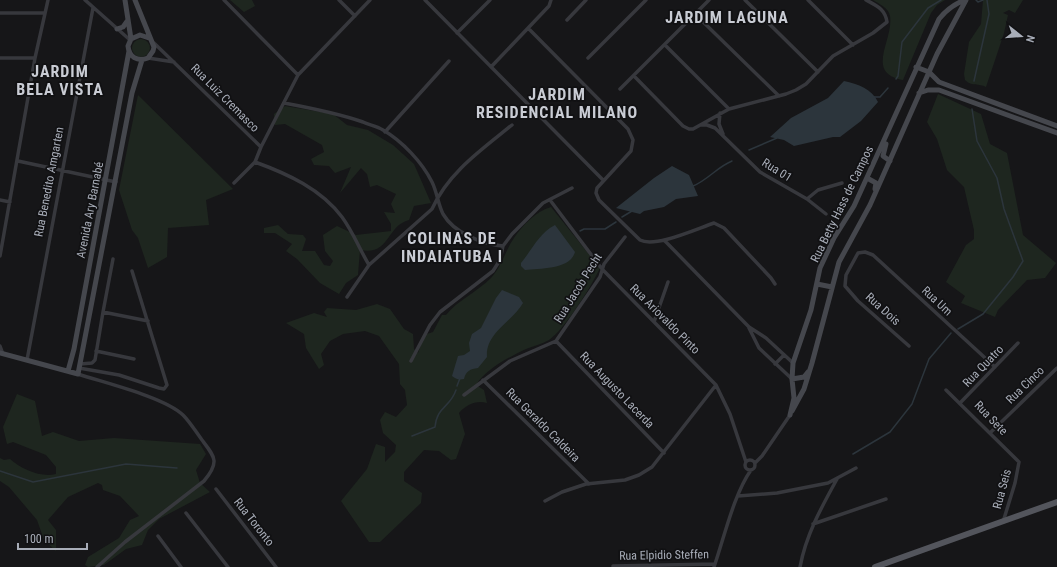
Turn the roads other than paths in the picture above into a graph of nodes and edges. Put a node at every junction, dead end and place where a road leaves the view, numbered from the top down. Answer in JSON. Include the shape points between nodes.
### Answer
{"nodes":[{"id":1,"x":48,"y":0,"type":"edge"},
{"id":2,"x":85,"y":0,"type":"edge"},
{"id":3,"x":125,"y":0,"type":"edge"},
{"id":4,"x":135,"y":0,"type":"edge"},
{"id":5,"x":224,"y":0,"type":"edge"},
{"id":6,"x":339,"y":0,"type":"edge"},
{"id":7,"x":370,"y":0,"type":"edge"},
{"id":8,"x":490,"y":0,"type":"edge"},
{"id":9,"x":551,"y":0,"type":"edge"},
{"id":10,"x":586,"y":0,"type":"edge"},
{"id":11,"x":646,"y":0,"type":"edge"},
{"id":12,"x":709,"y":0,"type":"edge"},
{"id":13,"x":745,"y":0,"type":"edge"},
{"id":14,"x":808,"y":0,"type":"edge"},
{"id":15,"x":866,"y":0,"type":"edge"},
{"id":16,"x":966,"y":0,"type":"edge"},
{"id":17,"x":428,"y":1,"type":"edge"},
{"id":18,"x":93,"y":8,"type":"junction"},
{"id":19,"x":0,"y":13,"type":"edge"},
{"id":20,"x":44,"y":13,"type":"junction"},
{"id":21,"x":695,"y":14,"type":"junction"},
{"id":22,"x":355,"y":16,"type":"junction"},
{"id":23,"x":128,"y":19,"type":"junction"},
{"id":24,"x":567,"y":20,"type":"dead end"},
{"id":25,"x":528,"y":28,"type":"junction"},
{"id":26,"x":117,"y":29,"type":"junction"},
{"id":27,"x":457,"y":33,"type":"junction"},
{"id":28,"x":131,"y":40,"type":"junction"},
{"id":29,"x":151,"y":40,"type":"junction"},
{"id":30,"x":665,"y":45,"type":"junction"},
{"id":31,"x":853,"y":45,"type":"junction"},
{"id":32,"x":128,"y":51,"type":"junction"},
{"id":33,"x":0,"y":58,"type":"edge"},
{"id":34,"x":35,"y":58,"type":"junction"},
{"id":35,"x":588,"y":58,"type":"dead end"},
{"id":36,"x":145,"y":59,"type":"junction"},
{"id":37,"x":449,"y":61,"type":"dead end"},
{"id":38,"x":175,"y":62,"type":"junction"},
{"id":39,"x":491,"y":67,"type":"junction"},
{"id":40,"x":916,"y":67,"type":"junction"},
{"id":41,"x":818,"y":72,"type":"junction"},
{"id":42,"x":928,"y":72,"type":"junction"},
{"id":43,"x":298,"y":75,"type":"junction"},
{"id":44,"x":634,"y":76,"type":"junction"},
{"id":45,"x":620,"y":89,"type":"dead end"},
{"id":46,"x":919,"y":93,"type":"junction"},
{"id":47,"x":779,"y":96,"type":"junction"},
{"id":48,"x":284,"y":103,"type":"junction"},
{"id":49,"x":728,"y":109,"type":"junction"},
{"id":50,"x":720,"y":113,"type":"junction"},
{"id":51,"x":892,"y":124,"type":"junction"},
{"id":52,"x":699,"y":125,"type":"junction"},
{"id":53,"x":512,"y":126,"type":"dead end"},
{"id":54,"x":1057,"y":126,"type":"edge"},
{"id":55,"x":385,"y":132,"type":"junction"},
{"id":56,"x":1057,"y":133,"type":"edge"},
{"id":57,"x":724,"y":135,"type":"junction"},
{"id":58,"x":261,"y":147,"type":"junction"},
{"id":59,"x":18,"y":161,"type":"junction"},
{"id":60,"x":890,"y":161,"type":"junction"},
{"id":61,"x":255,"y":162,"type":"junction"},
{"id":62,"x":62,"y":170,"type":"junction"},
{"id":63,"x":867,"y":178,"type":"junction"},
{"id":64,"x":106,"y":180,"type":"junction"},
{"id":65,"x":603,"y":180,"type":"junction"},
{"id":66,"x":116,"y":182,"type":"junction"},
{"id":67,"x":234,"y":183,"type":"dead end"},
{"id":68,"x":842,"y":183,"type":"dead end"},
{"id":69,"x":572,"y":188,"type":"dead end"},
{"id":70,"x":437,"y":197,"type":"junction"},
{"id":71,"x":807,"y":199,"type":"junction"},
{"id":72,"x":0,"y":200,"type":"edge"},
{"id":73,"x":550,"y":200,"type":"junction"},
{"id":74,"x":10,"y":202,"type":"junction"},
{"id":75,"x":870,"y":205,"type":"junction"},
{"id":76,"x":826,"y":214,"type":"dead end"},
{"id":77,"x":625,"y":238,"type":"dead end"},
{"id":78,"x":664,"y":240,"type":"junction"},
{"id":79,"x":502,"y":246,"type":"junction"},
{"id":80,"x":0,"y":256,"type":"edge"},
{"id":81,"x":113,"y":259,"type":"dead end"},
{"id":82,"x":369,"y":266,"type":"junction"},
{"id":83,"x":602,"y":269,"type":"junction"},
{"id":84,"x":132,"y":271,"type":"dead end"},
{"id":85,"x":668,"y":282,"type":"dead end"},
{"id":86,"x":775,"y":284,"type":"dead end"},
{"id":87,"x":817,"y":284,"type":"junction"},
{"id":88,"x":845,"y":286,"type":"joint"},
{"id":89,"x":832,"y":287,"type":"junction"},
{"id":90,"x":347,"y":297,"type":"dead end"},
{"id":91,"x":103,"y":312,"type":"junction"},
{"id":92,"x":148,"y":322,"type":"junction"},
{"id":93,"x":654,"y":322,"type":"junction"},
{"id":94,"x":749,"y":327,"type":"junction"},
{"id":95,"x":556,"y":341,"type":"junction"},
{"id":96,"x":1018,"y":343,"type":"dead end"},
{"id":97,"x":0,"y":346,"type":"edge"},
{"id":98,"x":909,"y":346,"type":"dead end"},
{"id":99,"x":74,"y":349,"type":"junction"},
{"id":100,"x":83,"y":350,"type":"junction"},
{"id":101,"x":96,"y":351,"type":"junction"},
{"id":102,"x":1,"y":354,"type":"edge"},
{"id":103,"x":784,"y":355,"type":"junction"},
{"id":104,"x":134,"y":359,"type":"dead end"},
{"id":105,"x":27,"y":360,"type":"junction"},
{"id":106,"x":412,"y":361,"type":"dead end"},
{"id":107,"x":793,"y":363,"type":"junction"},
{"id":108,"x":775,"y":364,"type":"junction"},
{"id":109,"x":80,"y":366,"type":"junction"},
{"id":110,"x":995,"y":368,"type":"junction"},
{"id":111,"x":1057,"y":368,"type":"edge"},
{"id":112,"x":810,"y":370,"type":"junction"},
{"id":113,"x":68,"y":371,"type":"junction"},
{"id":114,"x":78,"y":374,"type":"junction"},
{"id":115,"x":792,"y":379,"type":"junction"},
{"id":116,"x":483,"y":380,"type":"junction"},
{"id":117,"x":716,"y":385,"type":"junction"},
{"id":118,"x":946,"y":390,"type":"dead end"},
{"id":119,"x":464,"y":395,"type":"dead end"},
{"id":120,"x":961,"y":402,"type":"junction"},
{"id":121,"x":790,"y":415,"type":"junction"},
{"id":122,"x":991,"y":432,"type":"junction"},
{"id":123,"x":664,"y":453,"type":"junction"},
{"id":124,"x":1019,"y":462,"type":"joint"},
{"id":125,"x":755,"y":463,"type":"junction"},
{"id":126,"x":746,"y":464,"type":"junction"},
{"id":127,"x":856,"y":468,"type":"dead end"},
{"id":128,"x":751,"y":470,"type":"junction"},
{"id":129,"x":745,"y":478,"type":"junction"},
{"id":130,"x":837,"y":478,"type":"junction"},
{"id":131,"x":589,"y":484,"type":"junction"},
{"id":132,"x":216,"y":489,"type":"dead end"},
{"id":133,"x":738,"y":496,"type":"junction"},
{"id":134,"x":886,"y":499,"type":"dead end"},
{"id":135,"x":545,"y":501,"type":"dead end"},
{"id":136,"x":1057,"y":502,"type":"edge"},
{"id":137,"x":186,"y":513,"type":"dead end"},
{"id":138,"x":1003,"y":522,"type":"junction"},
{"id":139,"x":813,"y":524,"type":"junction"},
{"id":140,"x":158,"y":536,"type":"dead end"},
{"id":141,"x":274,"y":566,"type":"edge"},
{"id":142,"x":613,"y":566,"type":"edge"},
{"id":143,"x":715,"y":566,"type":"edge"},
{"id":144,"x":96,"y":567,"type":"edge"},
{"id":145,"x":181,"y":567,"type":"edge"},
{"id":146,"x":228,"y":567,"type":"edge"},
{"id":147,"x":800,"y":567,"type":"edge"},
{"id":148,"x":875,"y":567,"type":"edge"}],
"edges":[{"from":1,"to":20,"type":"street"},
{"from":2,"to":18,"type":"street"},
{"from":3,"to":23,"type":"street","name":"Avenida Ary Barnabé"},
{"from":4,"to":29,"type":"street"},
{"from":5,"to":43,"type":"street"},
{"from":6,"to":22,"type":"street"},
{"from":7,"to":22,"type":"street"},
{"from":8,"to":27,"type":"street"},
{"from":9,"to":25,"type":"street","via":[[549,6]]},
{"from":10,"to":24,"type":"street"},
{"from":11,"to":35,"type":"street"},
{"from":12,"to":21,"type":"street"},
{"from":13,"to":41,"type":"street"},
{"from":14,"to":31,"type":"street"},
{"from":15,"to":31,"type":"street","via":[[882,9],[887,22]]},
{"from":16,"to":40,"type":"street","name":"Rua Betty Hass de Campos","via":[[954,4],[943,15]]},
{"from":16,"to":42,"type":"street","name":"Rua Betty Hass de Campos"},
{"from":17,"to":27,"type":"street"},
{"from":18,"to":26,"type":"street"},
{"from":18,"to":62,"type":"street","name":"Rua Benedito Amgarten"},
{"from":19,"to":20,"type":"street"},
{"from":20,"to":34,"type":"street"},
{"from":21,"to":30,"type":"street"},
{"from":21,"to":47,"type":"street"},
{"from":22,"to":43,"type":"street"},
{"from":23,"to":26,"type":"street","via":[[123,27]]},
{"from":23,"to":28,"type":"street","name":"Avenida Ary Barnabé"},
{"from":25,"to":39,"type":"street"},
{"from":25,"to":65,"type":"street","via":[[628,130],[633,140],[631,151]]},
{"from":26,"to":28,"type":"street"},
{"from":27,"to":39,"type":"street"},
{"from":28,"to":29,"type":"street","via":[[140,35]]},
{"from":28,"to":32,"type":"street","name":"Avenida Ary Barnabé"},
{"from":29,"to":36,"type":"street","name":"Avenida Ary Barnabé","via":[[153,51]]},
{"from":29,"to":38,"type":"street","name":"Rua Luiz Cremasco"},
{"from":30,"to":44,"type":"street"},
{"from":30,"to":49,"type":"street"},
{"from":31,"to":41,"type":"street","via":[[833,56]]},
{"from":32,"to":36,"type":"street","via":[[136,60]]},
{"from":32,"to":64,"type":"street","name":"Avenida Ary Barnabé"},
{"from":33,"to":34,"type":"street"},
{"from":34,"to":59,"type":"street"},
{"from":36,"to":38,"type":"street","name":"Rua Luiz Cremasco"},
{"from":36,"to":66,"type":"street","name":"Avenida Ary Barnabé","via":[[132,93]]},
{"from":37,"to":55,"type":"street"},
{"from":38,"to":58,"type":"street","name":"Rua Luiz Cremasco"},
{"from":39,"to":65,"type":"street"},
{"from":40,"to":42,"type":"street"},
{"from":40,"to":51,"type":"street","name":"Rua Betty Hass de Campos"},
{"from":41,"to":47,"type":"street","via":[[806,84]]},
{"from":42,"to":46,"type":"street","name":"Rua Betty Hass de Campos"},
{"from":42,"to":54,"type":"street","via":[[939,82]]},
{"from":43,"to":48,"type":"street"},
{"from":44,"to":45,"type":"street"},
{"from":44,"to":52,"type":"street","via":[[682,126],[689,129]]},
{"from":46,"to":56,"type":"street","via":[[939,90]]},
{"from":46,"to":60,"type":"street","name":"Rua Betty Hass de Campos"},
{"from":47,"to":49,"type":"street"},
{"from":48,"to":55,"type":"street","via":[[332,112]]},
{"from":48,"to":58,"type":"street"},
{"from":49,"to":50,"type":"street"},
{"from":50,"to":52,"type":"street"},
{"from":50,"to":57,"type":"street","name":"Rua 01","via":[[719,124]]},
{"from":51,"to":60,"type":"street","via":[[882,154]]},
{"from":51,"to":63,"type":"street","name":"Rua Betty Hass de Campos"},
{"from":52,"to":57,"type":"street","name":"Rua 01","via":[[711,126]]},
{"from":53,"to":70,"type":"street","via":[[476,154]]},
{"from":55,"to":70,"type":"street","via":[[422,165]]},
{"from":57,"to":71,"type":"street","name":"Rua 01","via":[[760,172]]},
{"from":58,"to":61,"type":"street"},
{"from":59,"to":62,"type":"street"},
{"from":59,"to":74,"type":"street"},
{"from":60,"to":75,"type":"street","name":"Rua Betty Hass de Campos"},
{"from":61,"to":67,"type":"street"},
{"from":61,"to":82,"type":"street","via":[[305,184],[331,205],[342,218]]},
{"from":62,"to":64,"type":"street"},
{"from":62,"to":105,"type":"street","name":"Rua Benedito Amgarten"},
{"from":63,"to":75,"type":"street","via":[[876,185]]},
{"from":63,"to":87,"type":"street","name":"Rua Betty Hass de Campos","via":[[854,206],[826,252]]},
{"from":64,"to":66,"type":"street"},
{"from":64,"to":99,"type":"street","name":"Avenida Ary Barnabé"},
{"from":65,"to":78,"type":"street","via":[[596,191],[597,197],[640,240],[646,243]]},
{"from":66,"to":100,"type":"street","name":"Avenida Ary Barnabé"},
{"from":68,"to":71,"type":"street","via":[[818,190]]},
{"from":69,"to":73,"type":"street"},
{"from":70,"to":79,"type":"street","via":[[443,213],[457,229]]},
{"from":70,"to":82,"type":"street","via":[[432,209]]},
{"from":71,"to":76,"type":"street","name":"Rua 01"},
{"from":72,"to":74,"type":"street"},
{"from":73,"to":79,"type":"street","via":[[526,219]]},
{"from":73,"to":83,"type":"street","name":"Rua Ariovaldo Pinto"},
{"from":74,"to":80,"type":"street"},
{"from":75,"to":89,"type":"street","name":"Rua Betty Hass de Campos","via":[[839,262]]},
{"from":77,"to":83,"type":"street","name":"Rua Jacob Pecht"},
{"from":78,"to":86,"type":"street","via":[[714,223],[718,224]]},
{"from":78,"to":94,"type":"street"},
{"from":79,"to":106,"type":"street","via":[[500,260],[492,271],[440,312],[430,325]]},
{"from":81,"to":91,"type":"street"},
{"from":82,"to":90,"type":"street"},
{"from":83,"to":93,"type":"street","name":"Rua Ariovaldo Pinto"},
{"from":83,"to":95,"type":"street","name":"Rua Jacob Pecht","via":[[600,277]]},
{"from":84,"to":92,"type":"street"},
{"from":85,"to":93,"type":"street"},
{"from":87,"to":89,"type":"street"},
{"from":87,"to":107,"type":"street","name":"Rua Betty Hass de Campos"},
{"from":88,"to":98,"type":"street","name":"Rua Dois","via":[[858,301]]},
{"from":88,"to":110,"type":"street","name":"Rua Um","via":[[846,275],[858,253],[873,255]]},
{"from":89,"to":112,"type":"street","name":"Rua Betty Hass de Campos"},
{"from":91,"to":92,"type":"street"},
{"from":91,"to":101,"type":"street"},
{"from":92,"to":109,"type":"street","via":[[166,378],[167,385],[164,389]]},
{"from":93,"to":117,"type":"street","name":"Rua Ariovaldo Pinto"},
{"from":94,"to":103,"type":"street","via":[[766,338]]},
{"from":94,"to":108,"type":"street","via":[[759,348]]},
{"from":95,"to":116,"type":"street","name":"Rua Jacob Pecht","via":[[510,361]]},
{"from":95,"to":123,"type":"street","name":"Rua Augusto Lacerda"},
{"from":96,"to":110,"type":"street","name":"Rua Quatro"},
{"from":97,"to":102,"type":"street"},
{"from":99,"to":100,"type":"street"},
{"from":99,"to":113,"type":"street","name":"Avenida Ary Barnabé"},
{"from":100,"to":109,"type":"street","name":"Avenida Ary Barnabé"},
{"from":101,"to":104,"type":"street"},
{"from":101,"to":109,"type":"street","via":[[92,363]]},
{"from":102,"to":105,"type":"street"},
{"from":103,"to":107,"type":"street"},
{"from":103,"to":108,"type":"street"},
{"from":105,"to":113,"type":"street"},
{"from":107,"to":115,"type":"street","name":"Rua Betty Hass de Campos"},
{"from":108,"to":115,"type":"street"},
{"from":109,"to":114,"type":"street","name":"Avenida Ary Barnabé"},
{"from":110,"to":120,"type":"street","name":"Rua Quatro"},
{"from":111,"to":122,"type":"street","name":"Rua Cinco"},
{"from":112,"to":115,"type":"street","via":[[804,377]]},
{"from":112,"to":121,"type":"street","name":"Rua Betty Hass de Campos"},
{"from":113,"to":114,"type":"street"},
{"from":114,"to":144,"type":"street","via":[[159,400],[172,407],[184,416],[213,454],[215,462],[204,481]]},
{"from":115,"to":121,"type":"street","name":"Rua Betty Hass de Campos","via":[[794,398]]},
{"from":116,"to":119,"type":"street","name":"Rua Jacob Pecht"},
{"from":116,"to":131,"type":"street","name":"Rua Geraldo Caldeira"},
{"from":117,"to":123,"type":"street"},
{"from":117,"to":126,"type":"street","name":"Rua Ariovaldo Pinto","via":[[730,414]]},
{"from":118,"to":120,"type":"street","name":"Rua Sete"},
{"from":120,"to":122,"type":"street","name":"Rua Sete"},
{"from":121,"to":125,"type":"street","name":"Rua Betty Hass de Campos"},
{"from":122,"to":124,"type":"street","name":"Rua Sete"},
{"from":123,"to":131,"type":"street","via":[[652,467],[639,475],[625,480]]},
{"from":124,"to":138,"type":"street","name":"Rua Seis"},
{"from":125,"to":126,"type":"street","via":[[752,460]]},
{"from":125,"to":128,"type":"street"},
{"from":126,"to":128,"type":"street","via":[[747,469]]},
{"from":126,"to":129,"type":"street"},
{"from":127,"to":130,"type":"street"},
{"from":128,"to":129,"type":"street"},
{"from":129,"to":133,"type":"street"},
{"from":130,"to":133,"type":"street","via":[[828,483],[798,489]]},
{"from":130,"to":139,"type":"street"},
{"from":131,"to":135,"type":"street","via":[[562,492]]},
{"from":132,"to":141,"type":"street","name":"Rua Toronto"},
{"from":133,"to":143,"type":"street"},
{"from":134,"to":139,"type":"street"},
{"from":136,"to":138,"type":"main road"},
{"from":137,"to":146,"type":"street"},
{"from":138,"to":148,"type":"main road"},
{"from":139,"to":147,"type":"street"},
{"from":140,"to":145,"type":"street"},
{"from":142,"to":143,"type":"street","name":"Rua Elpidio Steffen"}]}
